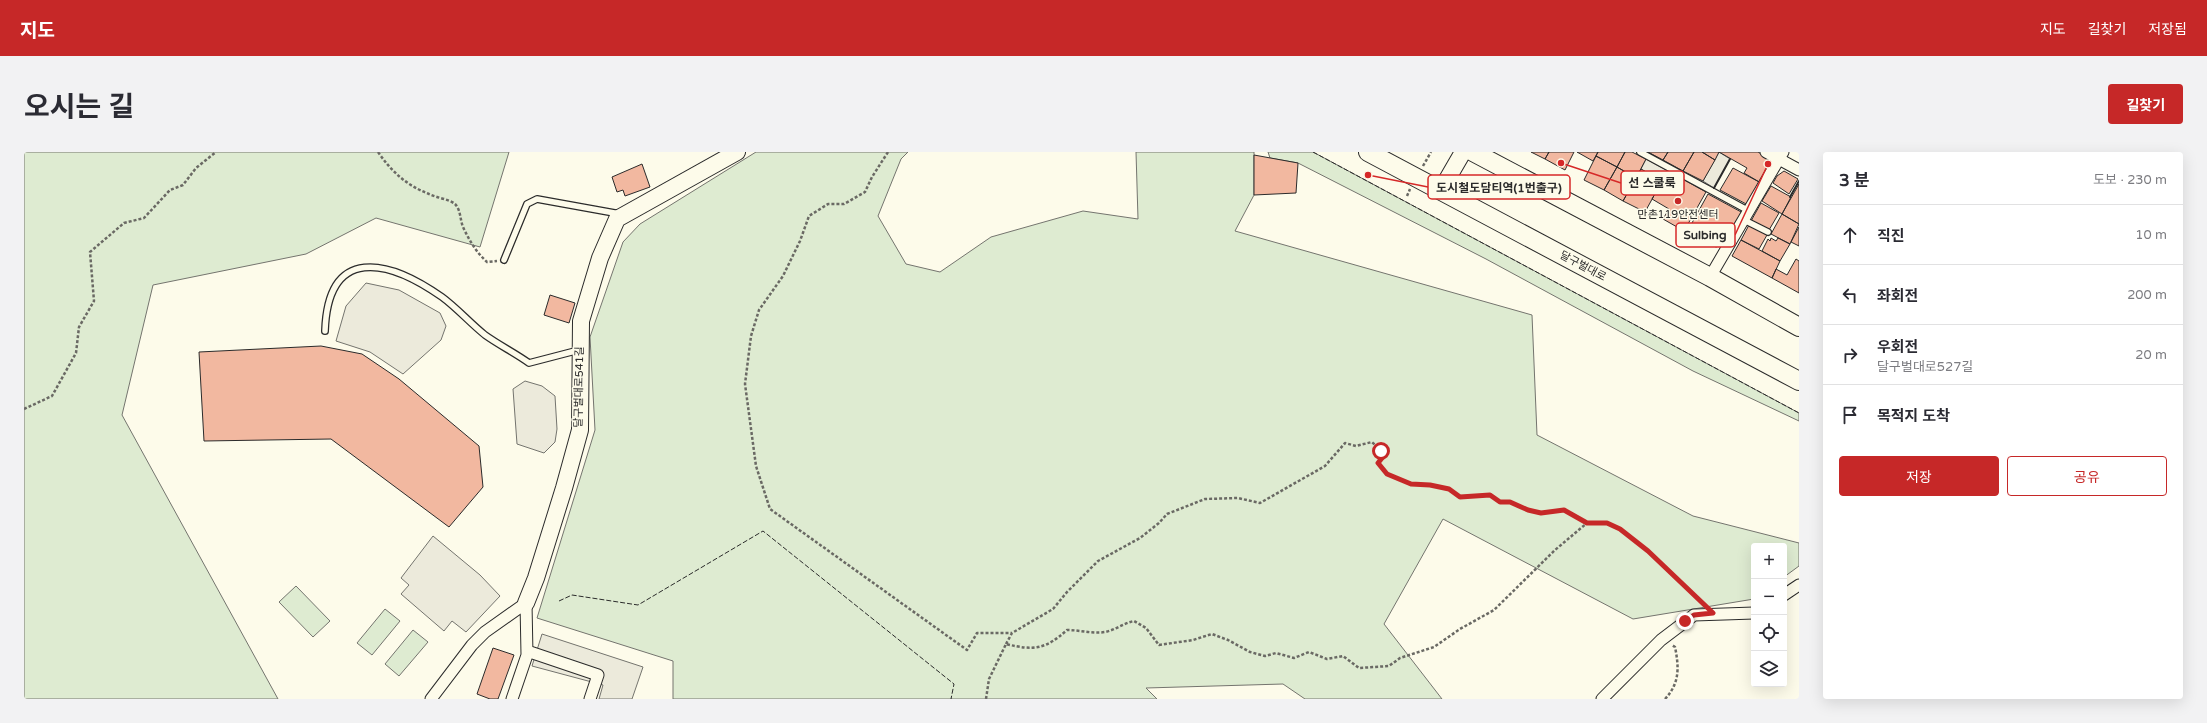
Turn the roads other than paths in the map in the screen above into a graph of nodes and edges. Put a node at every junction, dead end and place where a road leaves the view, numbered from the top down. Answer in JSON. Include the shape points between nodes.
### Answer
{"nodes":[{"id":1,"x":737,"y":152,"type":"edge"},
{"id":2,"x":1368,"y":152,"type":"edge"},
{"id":3,"x":1463,"y":152,"type":"edge"},
{"id":4,"x":1474,"y":152,"type":"edge"},
{"id":5,"x":1640,"y":152,"type":"edge"},
{"id":6,"x":1766,"y":152,"type":"edge"},
{"id":7,"x":1781,"y":156,"type":"edge"},
{"id":8,"x":1799,"y":170,"type":"edge"},
{"id":9,"x":1441,"y":190,"type":"junction"},
{"id":10,"x":624,"y":215,"type":"junction"},
{"id":11,"x":1746,"y":216,"type":"junction"},
{"id":12,"x":1768,"y":232,"type":"dead end"},
{"id":13,"x":504,"y":260,"type":"road end"},
{"id":14,"x":1710,"y":277,"type":"junction"},
{"id":15,"x":1799,"y":327,"type":"edge"},
{"id":16,"x":326,"y":331,"type":"dead end"},
{"id":17,"x":580,"y":350,"type":"junction"},
{"id":18,"x":1799,"y":381,"type":"edge"},
{"id":19,"x":1799,"y":585,"type":"edge"},
{"id":20,"x":1787,"y":593,"type":"edge"},
{"id":21,"x":526,"y":603,"type":"junction"},
{"id":22,"x":1751,"y":613,"type":"edge"},
{"id":23,"x":526,"y":651,"type":"junction"},
{"id":24,"x":431,"y":699,"type":"edge"},
{"id":25,"x":512,"y":699,"type":"edge"},
{"id":26,"x":590,"y":699,"type":"edge"},
{"id":27,"x":1602,"y":699,"type":"edge"}],
"edges":[{"from":1,"to":10,"type":"street","name":"달구벌대로541길"},
{"from":2,"to":9,"type":"main road","name":"달구벌대로"},
{"from":3,"to":9,"type":"street"},
{"from":4,"to":14,"type":"main road"},
{"from":5,"to":11,"type":"lane"},
{"from":6,"to":7,"type":"street"},
{"from":7,"to":8,"type":"street"},
{"from":7,"to":11,"type":"street"},
{"from":9,"to":18,"type":"main road","name":"달구벌대로"},
{"from":10,"to":13,"type":"lane","via":[[537,199],[527,204]]},
{"from":10,"to":17,"type":"street","name":"달구벌대로541길","via":[[617,219],[598,264],[581,321]]},
{"from":11,"to":12,"type":"lane"},
{"from":11,"to":14,"type":"street"},
{"from":14,"to":15,"type":"main road"},
{"from":16,"to":17,"type":"lane","via":[[326,314],[332,291],[344,276],[359,266],[378,266],[405,274],[442,297],[485,335],[530,362]]},
{"from":17,"to":21,"type":"street","name":"달구벌대로541길","via":[[580,430],[536,578]]},
{"from":19,"to":20,"type":"street"},
{"from":21,"to":23,"type":"street"},
{"from":21,"to":24,"type":"street","via":[[485,632],[472,645]]},
{"from":22,"to":27,"type":"street","via":[[1694,615],[1661,640]]},
{"from":23,"to":25,"type":"street"},
{"from":23,"to":26,"type":"street","via":[[598,675]]}]}
